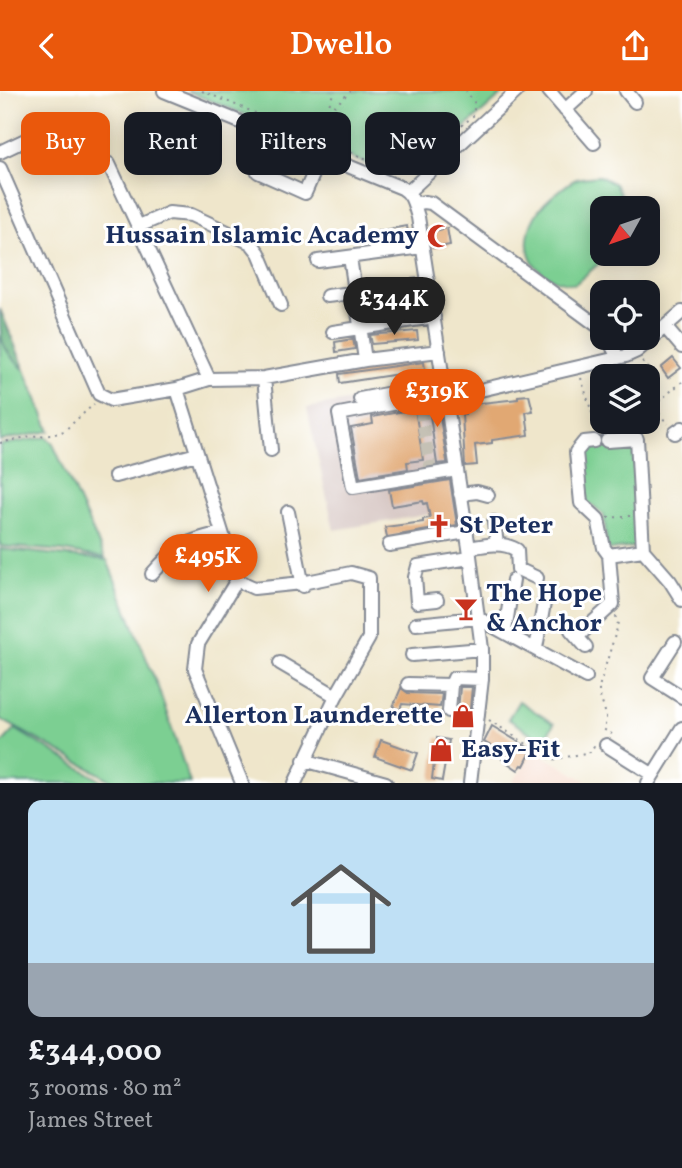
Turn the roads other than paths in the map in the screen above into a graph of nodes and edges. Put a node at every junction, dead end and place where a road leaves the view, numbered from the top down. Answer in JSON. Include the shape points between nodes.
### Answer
{"nodes":[{"id":1,"x":164,"y":91,"type":"edge"},
{"id":2,"x":517,"y":91,"type":"edge"},
{"id":3,"x":549,"y":91,"type":"edge"},
{"id":4,"x":586,"y":91,"type":"edge"},
{"id":5,"x":626,"y":91,"type":"edge"},
{"id":6,"x":635,"y":101,"type":"dead end"},
{"id":7,"x":565,"y":110,"type":"junction"},
{"id":8,"x":236,"y":117,"type":"edge"},
{"id":9,"x":594,"y":143,"type":"dead end"},
{"id":10,"x":0,"y":152,"type":"edge"},
{"id":11,"x":351,"y":162,"type":"edge"},
{"id":12,"x":0,"y":168,"type":"edge"},
{"id":13,"x":265,"y":175,"type":"edge"},
{"id":14,"x":314,"y":175,"type":"edge"},
{"id":15,"x":408,"y":192,"type":"junction"},
{"id":16,"x":414,"y":204,"type":"junction"},
{"id":17,"x":139,"y":226,"type":"junction"},
{"id":18,"x":422,"y":247,"type":"junction"},
{"id":19,"x":350,"y":257,"type":"junction"},
{"id":20,"x":318,"y":261,"type":"dead end"},
{"id":21,"x":428,"y":284,"type":"junction"},
{"id":22,"x":355,"y":293,"type":"junction"},
{"id":23,"x":327,"y":296,"type":"dead end"},
{"id":24,"x":281,"y":305,"type":"dead end"},
{"id":25,"x":682,"y":313,"type":"edge"},
{"id":26,"x":434,"y":317,"type":"junction"},
{"id":27,"x":590,"y":320,"type":"edge"},
{"id":28,"x":665,"y":327,"type":"junction"},
{"id":29,"x":360,"y":328,"type":"junction"},
{"id":30,"x":333,"y":332,"type":"dead end"},
{"id":31,"x":682,"y":347,"type":"edge"},
{"id":32,"x":614,"y":350,"type":"edge"},
{"id":33,"x":439,"y":351,"type":"junction"},
{"id":34,"x":618,"y":358,"type":"junction"},
{"id":35,"x":365,"y":360,"type":"junction"},
{"id":36,"x":264,"y":378,"type":"junction"},
{"id":37,"x":209,"y":379,"type":"junction"},
{"id":38,"x":443,"y":383,"type":"junction"},
{"id":39,"x":177,"y":389,"type":"junction"},
{"id":40,"x":446,"y":398,"type":"junction"},
{"id":41,"x":360,"y":399,"type":"dead end"},
{"id":42,"x":419,"y":399,"type":"dead end"},
{"id":43,"x":271,"y":450,"type":"dead end"},
{"id":44,"x":197,"y":454,"type":"junction"},
{"id":45,"x":457,"y":470,"type":"junction"},
{"id":46,"x":115,"y":476,"type":"dead end"},
{"id":47,"x":460,"y":494,"type":"junction"},
{"id":48,"x":488,"y":495,"type":"dead end"},
{"id":49,"x":288,"y":512,"type":"dead end"},
{"id":50,"x":494,"y":522,"type":"dead end"},
{"id":51,"x":466,"y":532,"type":"junction"},
{"id":52,"x":222,"y":533,"type":"junction"},
{"id":53,"x":497,"y":544,"type":"junction"},
{"id":54,"x":388,"y":545,"type":"dead end"},
{"id":55,"x":643,"y":550,"type":"junction"},
{"id":56,"x":470,"y":553,"type":"junction"},
{"id":57,"x":610,"y":555,"type":"junction"},
{"id":58,"x":682,"y":573,"type":"edge"},
{"id":59,"x":152,"y":574,"type":"dead end"},
{"id":60,"x":537,"y":578,"type":"dead end"},
{"id":61,"x":237,"y":580,"type":"junction"},
{"id":62,"x":513,"y":580,"type":"dead end"},
{"id":63,"x":670,"y":581,"type":"junction"},
{"id":64,"x":302,"y":585,"type":"junction"},
{"id":65,"x":546,"y":592,"type":"dead end"},
{"id":66,"x":437,"y":600,"type":"dead end"},
{"id":67,"x":682,"y":600,"type":"edge"},
{"id":68,"x":478,"y":618,"type":"junction"},
{"id":69,"x":416,"y":624,"type":"dead end"},
{"id":70,"x":505,"y":631,"type":"junction"},
{"id":71,"x":586,"y":647,"type":"dead end"},
{"id":72,"x":536,"y":648,"type":"junction"},
{"id":73,"x":482,"y":649,"type":"junction"},
{"id":74,"x":676,"y":649,"type":"edge"},
{"id":75,"x":412,"y":655,"type":"dead end"},
{"id":76,"x":280,"y":663,"type":"dead end"},
{"id":77,"x":586,"y":677,"type":"dead end"},
{"id":78,"x":482,"y":679,"type":"junction"},
{"id":79,"x":408,"y":684,"type":"dead end"},
{"id":80,"x":451,"y":685,"type":"junction"},
{"id":81,"x":336,"y":696,"type":"junction"},
{"id":82,"x":682,"y":697,"type":"edge"},
{"id":83,"x":449,"y":711,"type":"dead end"},
{"id":84,"x":682,"y":728,"type":"edge"},
{"id":85,"x":607,"y":744,"type":"road end"},
{"id":86,"x":304,"y":760,"type":"junction"},
{"id":87,"x":650,"y":779,"type":"edge"},
{"id":88,"x":371,"y":781,"type":"edge"},
{"id":89,"x":242,"y":783,"type":"edge"},
{"id":90,"x":295,"y":783,"type":"edge"},
{"id":91,"x":386,"y":783,"type":"edge"},
{"id":92,"x":470,"y":783,"type":"edge"}],
"edges":[{"from":1,"to":8,"type":"street"},
{"from":2,"to":15,"type":"street"},
{"from":3,"to":7,"type":"street"},
{"from":4,"to":7,"type":"street"},
{"from":5,"to":6,"type":"street"},
{"from":7,"to":9,"type":"street"},
{"from":10,"to":17,"type":"street","via":[[42,132],[109,164]]},
{"from":11,"to":15,"type":"street"},
{"from":12,"to":39,"type":"street","via":[[99,394],[107,398]]},
{"from":13,"to":14,"type":"street","via":[[305,193]]},
{"from":15,"to":16,"type":"street"},
{"from":16,"to":18,"type":"street"},
{"from":16,"to":27,"type":"street","via":[[431,203]]},
{"from":17,"to":24,"type":"street","via":[[169,213],[191,215],[251,243]]},
{"from":17,"to":37,"type":"street"},
{"from":18,"to":19,"type":"street"},
{"from":18,"to":21,"type":"street"},
{"from":19,"to":20,"type":"street"},
{"from":19,"to":22,"type":"street"},
{"from":21,"to":22,"type":"street"},
{"from":21,"to":26,"type":"street"},
{"from":22,"to":23,"type":"street"},
{"from":22,"to":29,"type":"street"},
{"from":25,"to":28,"type":"street"},
{"from":26,"to":29,"type":"street"},
{"from":26,"to":33,"type":"street"},
{"from":28,"to":31,"type":"street"},
{"from":28,"to":34,"type":"street","via":[[632,353]]},
{"from":29,"to":30,"type":"street"},
{"from":29,"to":35,"type":"street"},
{"from":32,"to":34,"type":"street"},
{"from":33,"to":35,"type":"street"},
{"from":33,"to":38,"type":"street"},
{"from":34,"to":40,"type":"street"},
{"from":35,"to":36,"type":"street"},
{"from":36,"to":37,"type":"street"},
{"from":36,"to":43,"type":"street"},
{"from":37,"to":39,"type":"street"},
{"from":38,"to":40,"type":"street"},
{"from":38,"to":41,"type":"street"},
{"from":39,"to":44,"type":"street"},
{"from":40,"to":45,"type":"street"},
{"from":42,"to":45,"type":"street","via":[[339,414],[353,487]]},
{"from":44,"to":46,"type":"street"},
{"from":44,"to":52,"type":"street"},
{"from":45,"to":47,"type":"street"},
{"from":47,"to":48,"type":"street"},
{"from":47,"to":51,"type":"street"},
{"from":49,"to":64,"type":"street"},
{"from":50,"to":53,"type":"street"},
{"from":51,"to":54,"type":"street"},
{"from":51,"to":56,"type":"street"},
{"from":52,"to":59,"type":"street","via":[[186,543]]},
{"from":52,"to":61,"type":"street"},
{"from":53,"to":56,"type":"street"},
{"from":53,"to":60,"type":"street","via":[[515,547],[518,569]]},
{"from":55,"to":57,"type":"street"},
{"from":55,"to":57,"type":"street","via":[[637,439],[600,439],[584,442],[576,452],[581,503],[598,519]]},
{"from":55,"to":63,"type":"street"},
{"from":56,"to":66,"type":"street","via":[[418,566],[417,602]]},
{"from":56,"to":68,"type":"street"},
{"from":57,"to":71,"type":"street","via":[[613,604],[574,633]]},
{"from":58,"to":63,"type":"street"},
{"from":61,"to":64,"type":"street","via":[[254,588]]},
{"from":61,"to":89,"type":"street","via":[[198,644],[195,669]]},
{"from":62,"to":70,"type":"street"},
{"from":63,"to":67,"type":"street"},
{"from":64,"to":81,"type":"street","via":[[351,573],[369,578],[369,638]]},
{"from":65,"to":72,"type":"street"},
{"from":68,"to":69,"type":"street"},
{"from":68,"to":70,"type":"street"},
{"from":68,"to":73,"type":"street"},
{"from":70,"to":72,"type":"street"},
{"from":72,"to":77,"type":"street"},
{"from":73,"to":75,"type":"street"},
{"from":73,"to":78,"type":"street"},
{"from":74,"to":82,"type":"street","via":[[652,678]]},
{"from":76,"to":81,"type":"street"},
{"from":78,"to":80,"type":"street","via":[[454,678]]},
{"from":78,"to":92,"type":"street"},
{"from":79,"to":80,"type":"street"},
{"from":80,"to":83,"type":"street"},
{"from":81,"to":86,"type":"street"},
{"from":84,"to":87,"type":"street"},
{"from":85,"to":87,"type":"street"},
{"from":86,"to":88,"type":"street"},
{"from":86,"to":90,"type":"street"},
{"from":88,"to":91,"type":"street"}]}
